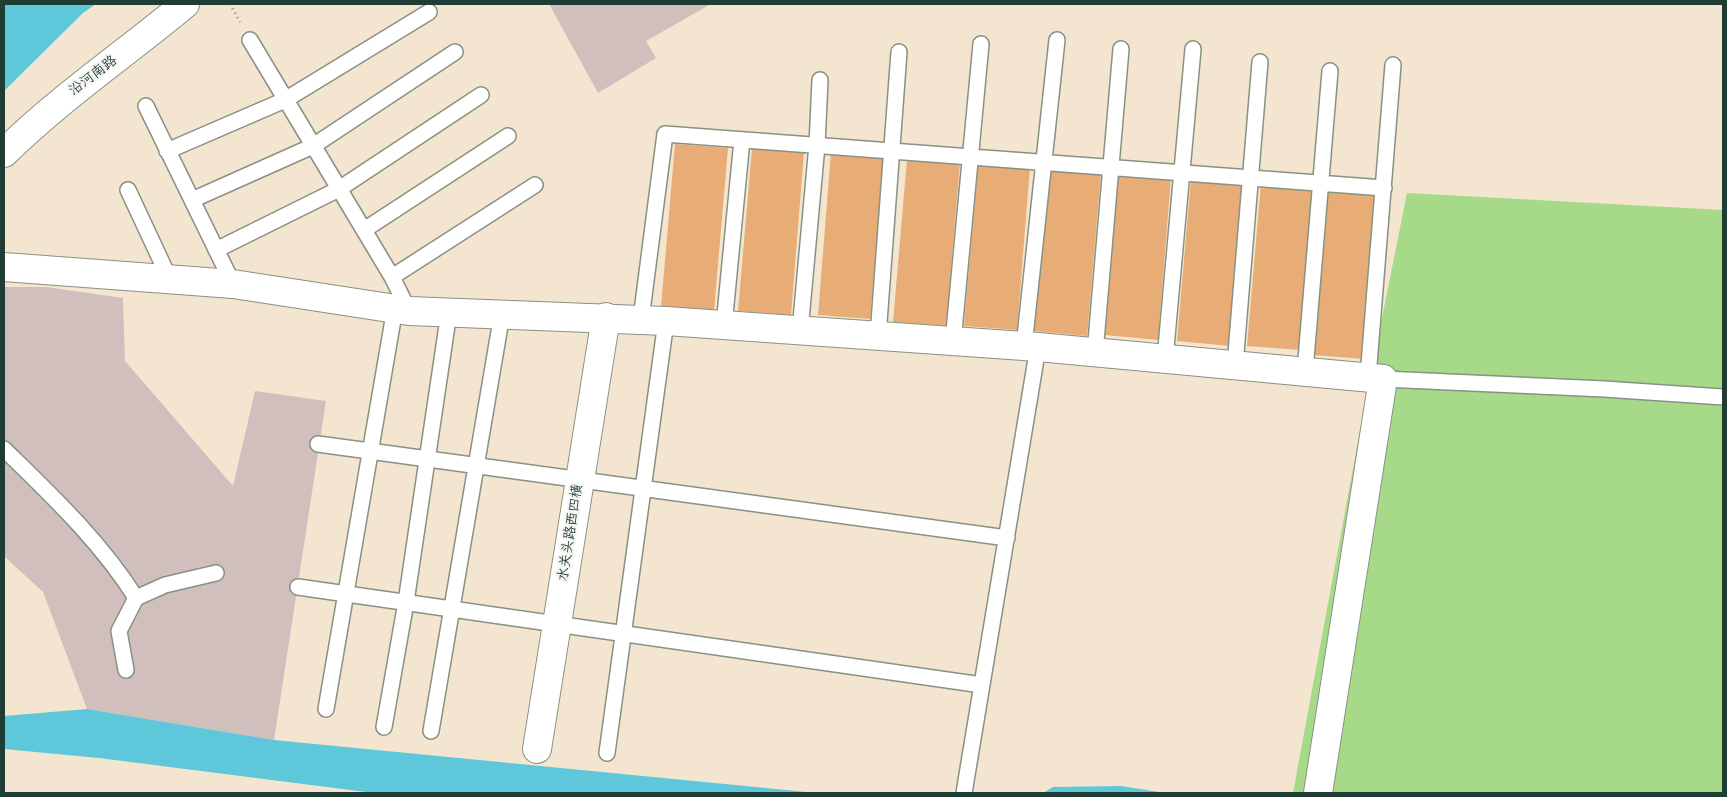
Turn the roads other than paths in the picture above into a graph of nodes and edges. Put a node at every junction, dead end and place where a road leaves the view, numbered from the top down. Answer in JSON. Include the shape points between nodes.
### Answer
{"nodes":[{"id":1,"x":186,"y":4,"type":"edge"},
{"id":2,"x":428,"y":12,"type":"dead end"},
{"id":3,"x":250,"y":40,"type":"dead end"},
{"id":4,"x":1057,"y":40,"type":"dead end"},
{"id":5,"x":981,"y":44,"type":"dead end"},
{"id":6,"x":1193,"y":48,"type":"dead end"},
{"id":7,"x":1121,"y":49,"type":"dead end"},
{"id":8,"x":455,"y":52,"type":"dead end"},
{"id":9,"x":899,"y":52,"type":"dead end"},
{"id":10,"x":1260,"y":62,"type":"dead end"},
{"id":11,"x":1393,"y":65,"type":"dead end"},
{"id":12,"x":1330,"y":72,"type":"dead end"},
{"id":13,"x":820,"y":80,"type":"dead end"},
{"id":14,"x":481,"y":95,"type":"dead end"},
{"id":15,"x":285,"y":100,"type":"junction"},
{"id":16,"x":146,"y":106,"type":"dead end"},
{"id":17,"x":508,"y":136,"type":"dead end"},
{"id":18,"x":742,"y":140,"type":"junction"},
{"id":19,"x":817,"y":145,"type":"junction"},
{"id":20,"x":313,"y":146,"type":"junction"},
{"id":21,"x":167,"y":151,"type":"junction"},
{"id":22,"x":892,"y":151,"type":"junction"},
{"id":23,"x":4,"y":153,"type":"edge"},
{"id":24,"x":970,"y":157,"type":"junction"},
{"id":25,"x":1044,"y":162,"type":"junction"},
{"id":26,"x":1110,"y":168,"type":"junction"},
{"id":27,"x":1182,"y":173,"type":"junction"},
{"id":28,"x":1251,"y":178,"type":"junction"},
{"id":29,"x":1320,"y":183,"type":"junction"},
{"id":30,"x":535,"y":185,"type":"dead end"},
{"id":31,"x":1384,"y":188,"type":"junction"},
{"id":32,"x":339,"y":189,"type":"junction"},
{"id":33,"x":128,"y":190,"type":"dead end"},
{"id":34,"x":192,"y":200,"type":"junction"},
{"id":35,"x":364,"y":230,"type":"junction"},
{"id":36,"x":216,"y":250,"type":"junction"},
{"id":37,"x":4,"y":267,"type":"edge"},
{"id":38,"x":392,"y":276,"type":"junction"},
{"id":39,"x":170,"y":280,"type":"junction"},
{"id":40,"x":233,"y":284,"type":"junction"},
{"id":41,"x":402,"y":309,"type":"junction"},
{"id":42,"x":449,"y":312,"type":"junction"},
{"id":43,"x":502,"y":314,"type":"junction"},
{"id":44,"x":606,"y":317,"type":"junction"},
{"id":45,"x":653,"y":320,"type":"junction"},
{"id":46,"x":724,"y":325,"type":"junction"},
{"id":47,"x":800,"y":330,"type":"junction"},
{"id":48,"x":878,"y":336,"type":"junction"},
{"id":49,"x":953,"y":342,"type":"junction"},
{"id":50,"x":1031,"y":347,"type":"junction"},
{"id":51,"x":1095,"y":353,"type":"junction"},
{"id":52,"x":1165,"y":359,"type":"junction"},
{"id":53,"x":1235,"y":365,"type":"junction"},
{"id":54,"x":1305,"y":371,"type":"junction"},
{"id":55,"x":1376,"y":378,"type":"junction"},
{"id":56,"x":1723,"y":397,"type":"edge"},
{"id":57,"x":318,"y":444,"type":"dead end"},
{"id":58,"x":4,"y":449,"type":"edge"},
{"id":59,"x":370,"y":451,"type":"junction"},
{"id":60,"x":427,"y":459,"type":"junction"},
{"id":61,"x":477,"y":466,"type":"junction"},
{"id":62,"x":581,"y":480,"type":"junction"},
{"id":63,"x":643,"y":488,"type":"junction"},
{"id":64,"x":1007,"y":538,"type":"junction"},
{"id":65,"x":216,"y":574,"type":"dead end"},
{"id":66,"x":298,"y":587,"type":"dead end"},
{"id":67,"x":346,"y":594,"type":"junction"},
{"id":68,"x":136,"y":598,"type":"junction"},
{"id":69,"x":406,"y":602,"type":"junction"},
{"id":70,"x":452,"y":609,"type":"junction"},
{"id":71,"x":558,"y":624,"type":"junction"},
{"id":72,"x":624,"y":634,"type":"junction"},
{"id":73,"x":126,"y":670,"type":"dead end"},
{"id":74,"x":982,"y":685,"type":"junction"},
{"id":75,"x":326,"y":709,"type":"dead end"},
{"id":76,"x":384,"y":727,"type":"dead end"},
{"id":77,"x":432,"y":731,"type":"dead end"},
{"id":78,"x":537,"y":749,"type":"dead end"},
{"id":79,"x":607,"y":753,"type":"dead end"},
{"id":80,"x":964,"y":793,"type":"edge"},
{"id":81,"x":1318,"y":793,"type":"edge"}],
"edges":[{"from":1,"to":23,"type":"street","name":"沿河南路","via":[[42,116]]},
{"from":2,"to":15,"type":"lane"},
{"from":3,"to":15,"type":"lane"},
{"from":4,"to":25,"type":"lane"},
{"from":5,"to":24,"type":"lane"},
{"from":6,"to":27,"type":"lane"},
{"from":7,"to":26,"type":"lane"},
{"from":8,"to":20,"type":"lane"},
{"from":9,"to":22,"type":"lane"},
{"from":10,"to":28,"type":"lane"},
{"from":11,"to":31,"type":"lane"},
{"from":12,"to":29,"type":"lane"},
{"from":13,"to":19,"type":"lane"},
{"from":14,"to":32,"type":"lane"},
{"from":15,"to":20,"type":"lane"},
{"from":15,"to":21,"type":"lane"},
{"from":16,"to":21,"type":"lane"},
{"from":17,"to":35,"type":"lane"},
{"from":18,"to":19,"type":"lane"},
{"from":18,"to":45,"type":"lane","via":[[665,134]]},
{"from":18,"to":46,"type":"lane"},
{"from":19,"to":22,"type":"lane"},
{"from":19,"to":47,"type":"lane"},
{"from":20,"to":32,"type":"lane"},
{"from":20,"to":34,"type":"lane"},
{"from":21,"to":34,"type":"lane"},
{"from":22,"to":24,"type":"lane"},
{"from":22,"to":48,"type":"lane"},
{"from":24,"to":25,"type":"lane"},
{"from":24,"to":49,"type":"lane"},
{"from":25,"to":26,"type":"lane"},
{"from":25,"to":50,"type":"lane"},
{"from":26,"to":27,"type":"lane"},
{"from":26,"to":51,"type":"lane"},
{"from":27,"to":28,"type":"lane"},
{"from":27,"to":52,"type":"lane"},
{"from":28,"to":29,"type":"lane"},
{"from":28,"to":53,"type":"lane"},
{"from":29,"to":31,"type":"lane"},
{"from":29,"to":54,"type":"lane"},
{"from":30,"to":38,"type":"lane"},
{"from":31,"to":55,"type":"lane"},
{"from":32,"to":35,"type":"lane"},
{"from":32,"to":36,"type":"lane"},
{"from":33,"to":39,"type":"lane"},
{"from":34,"to":36,"type":"lane"},
{"from":35,"to":38,"type":"lane"},
{"from":36,"to":40,"type":"lane"},
{"from":37,"to":39,"type":"street"},
{"from":38,"to":41,"type":"lane"},
{"from":39,"to":40,"type":"street"},
{"from":40,"to":41,"type":"street"},
{"from":41,"to":42,"type":"street"},
{"from":41,"to":59,"type":"lane"},
{"from":42,"to":43,"type":"street"},
{"from":42,"to":60,"type":"lane"},
{"from":43,"to":44,"type":"street"},
{"from":43,"to":61,"type":"lane"},
{"from":44,"to":45,"type":"street"},
{"from":44,"to":62,"type":"street","name":"水关头路西四横"},
{"from":45,"to":46,"type":"street"},
{"from":45,"to":63,"type":"lane"},
{"from":46,"to":47,"type":"street"},
{"from":47,"to":48,"type":"street"},
{"from":48,"to":49,"type":"street"},
{"from":49,"to":50,"type":"street"},
{"from":50,"to":51,"type":"street"},
{"from":50,"to":64,"type":"lane"},
{"from":51,"to":52,"type":"street"},
{"from":52,"to":53,"type":"street"},
{"from":53,"to":54,"type":"street"},
{"from":54,"to":55,"type":"street"},
{"from":55,"to":56,"type":"lane"},
{"from":55,"to":81,"type":"street"},
{"from":57,"to":59,"type":"lane"},
{"from":58,"to":68,"type":"lane","via":[[119,570]]},
{"from":59,"to":60,"type":"lane"},
{"from":59,"to":67,"type":"lane"},
{"from":60,"to":61,"type":"lane"},
{"from":60,"to":69,"type":"lane"},
{"from":61,"to":62,"type":"lane"},
{"from":61,"to":70,"type":"lane"},
{"from":62,"to":63,"type":"lane"},
{"from":62,"to":71,"type":"street","name":"水关头路西四横"},
{"from":63,"to":64,"type":"lane"},
{"from":63,"to":72,"type":"lane"},
{"from":64,"to":74,"type":"lane"},
{"from":65,"to":68,"type":"lane","via":[[165,585]]},
{"from":66,"to":67,"type":"lane"},
{"from":67,"to":69,"type":"lane"},
{"from":67,"to":75,"type":"lane"},
{"from":68,"to":73,"type":"lane","via":[[119,631]]},
{"from":69,"to":70,"type":"lane"},
{"from":69,"to":76,"type":"lane"},
{"from":70,"to":71,"type":"lane"},
{"from":70,"to":77,"type":"lane"},
{"from":71,"to":72,"type":"lane"},
{"from":71,"to":78,"type":"street","name":"水关头路西四横"},
{"from":72,"to":74,"type":"lane"},
{"from":72,"to":79,"type":"lane"},
{"from":74,"to":80,"type":"lane"}]}
